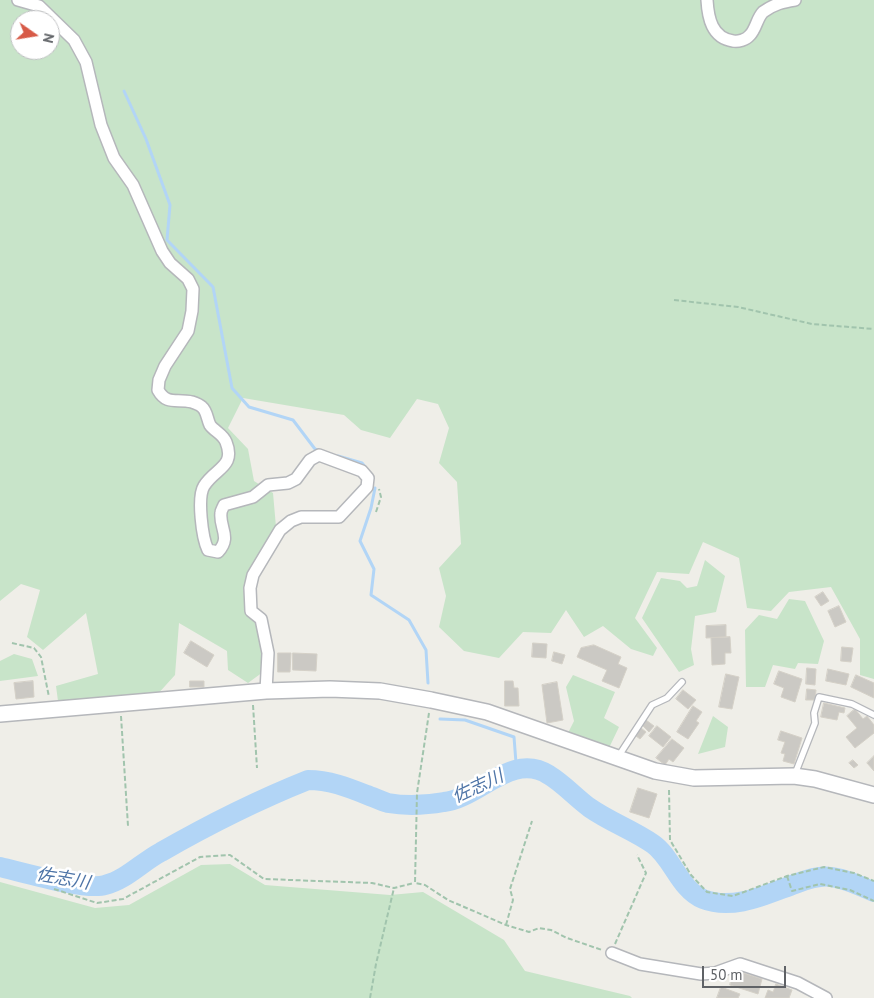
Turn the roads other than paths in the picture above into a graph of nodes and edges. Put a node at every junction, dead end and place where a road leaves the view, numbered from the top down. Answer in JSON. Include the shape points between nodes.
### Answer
{"nodes":[{"id":1,"x":18,"y":0,"type":"edge"},
{"id":2,"x":707,"y":0,"type":"edge"},
{"id":3,"x":795,"y":0,"type":"edge"},
{"id":4,"x":682,"y":682,"type":"dead end"},
{"id":5,"x":259,"y":692,"type":"junction"},
{"id":6,"x":0,"y":714,"type":"edge"},
{"id":7,"x":874,"y":715,"type":"edge"},
{"id":8,"x":617,"y":759,"type":"junction"},
{"id":9,"x":794,"y":776,"type":"junction"},
{"id":10,"x":874,"y":795,"type":"edge"},
{"id":11,"x":612,"y":953,"type":"road end"},
{"id":12,"x":826,"y":998,"type":"edge"}],
"edges":[{"from":1,"to":5,"type":"street","via":[[39,6],[74,40],[86,62],[101,124],[114,158],[134,185],[162,251],[193,289],[188,331],[165,366],[158,390],[169,400],[193,402],[203,408],[229,451],[227,463],[204,485],[200,494],[203,541],[208,550],[218,552],[223,547],[225,535],[221,514],[224,505],[253,496],[268,485],[296,479],[310,460],[318,455],[362,470],[368,478],[367,487],[339,517],[302,517],[280,530],[253,576],[251,611],[261,619],[268,653]]},
{"from":2,"to":3,"type":"street","via":[[708,18],[717,34],[724,40],[738,42],[750,35],[761,13],[776,3]]},
{"from":4,"to":8,"type":"lane","via":[[667,698],[652,705]]},
{"from":5,"to":6,"type":"street"},
{"from":5,"to":8,"type":"street","via":[[330,689],[432,700],[487,712]]},
{"from":7,"to":9,"type":"lane","via":[[852,704],[819,697],[814,713],[815,723]]},
{"from":8,"to":9,"type":"street","via":[[655,771],[694,778]]},
{"from":9,"to":10,"type":"street"},
{"from":11,"to":12,"type":"street","via":[[640,964],[701,974],[716,973],[740,964],[798,983]]}]}
